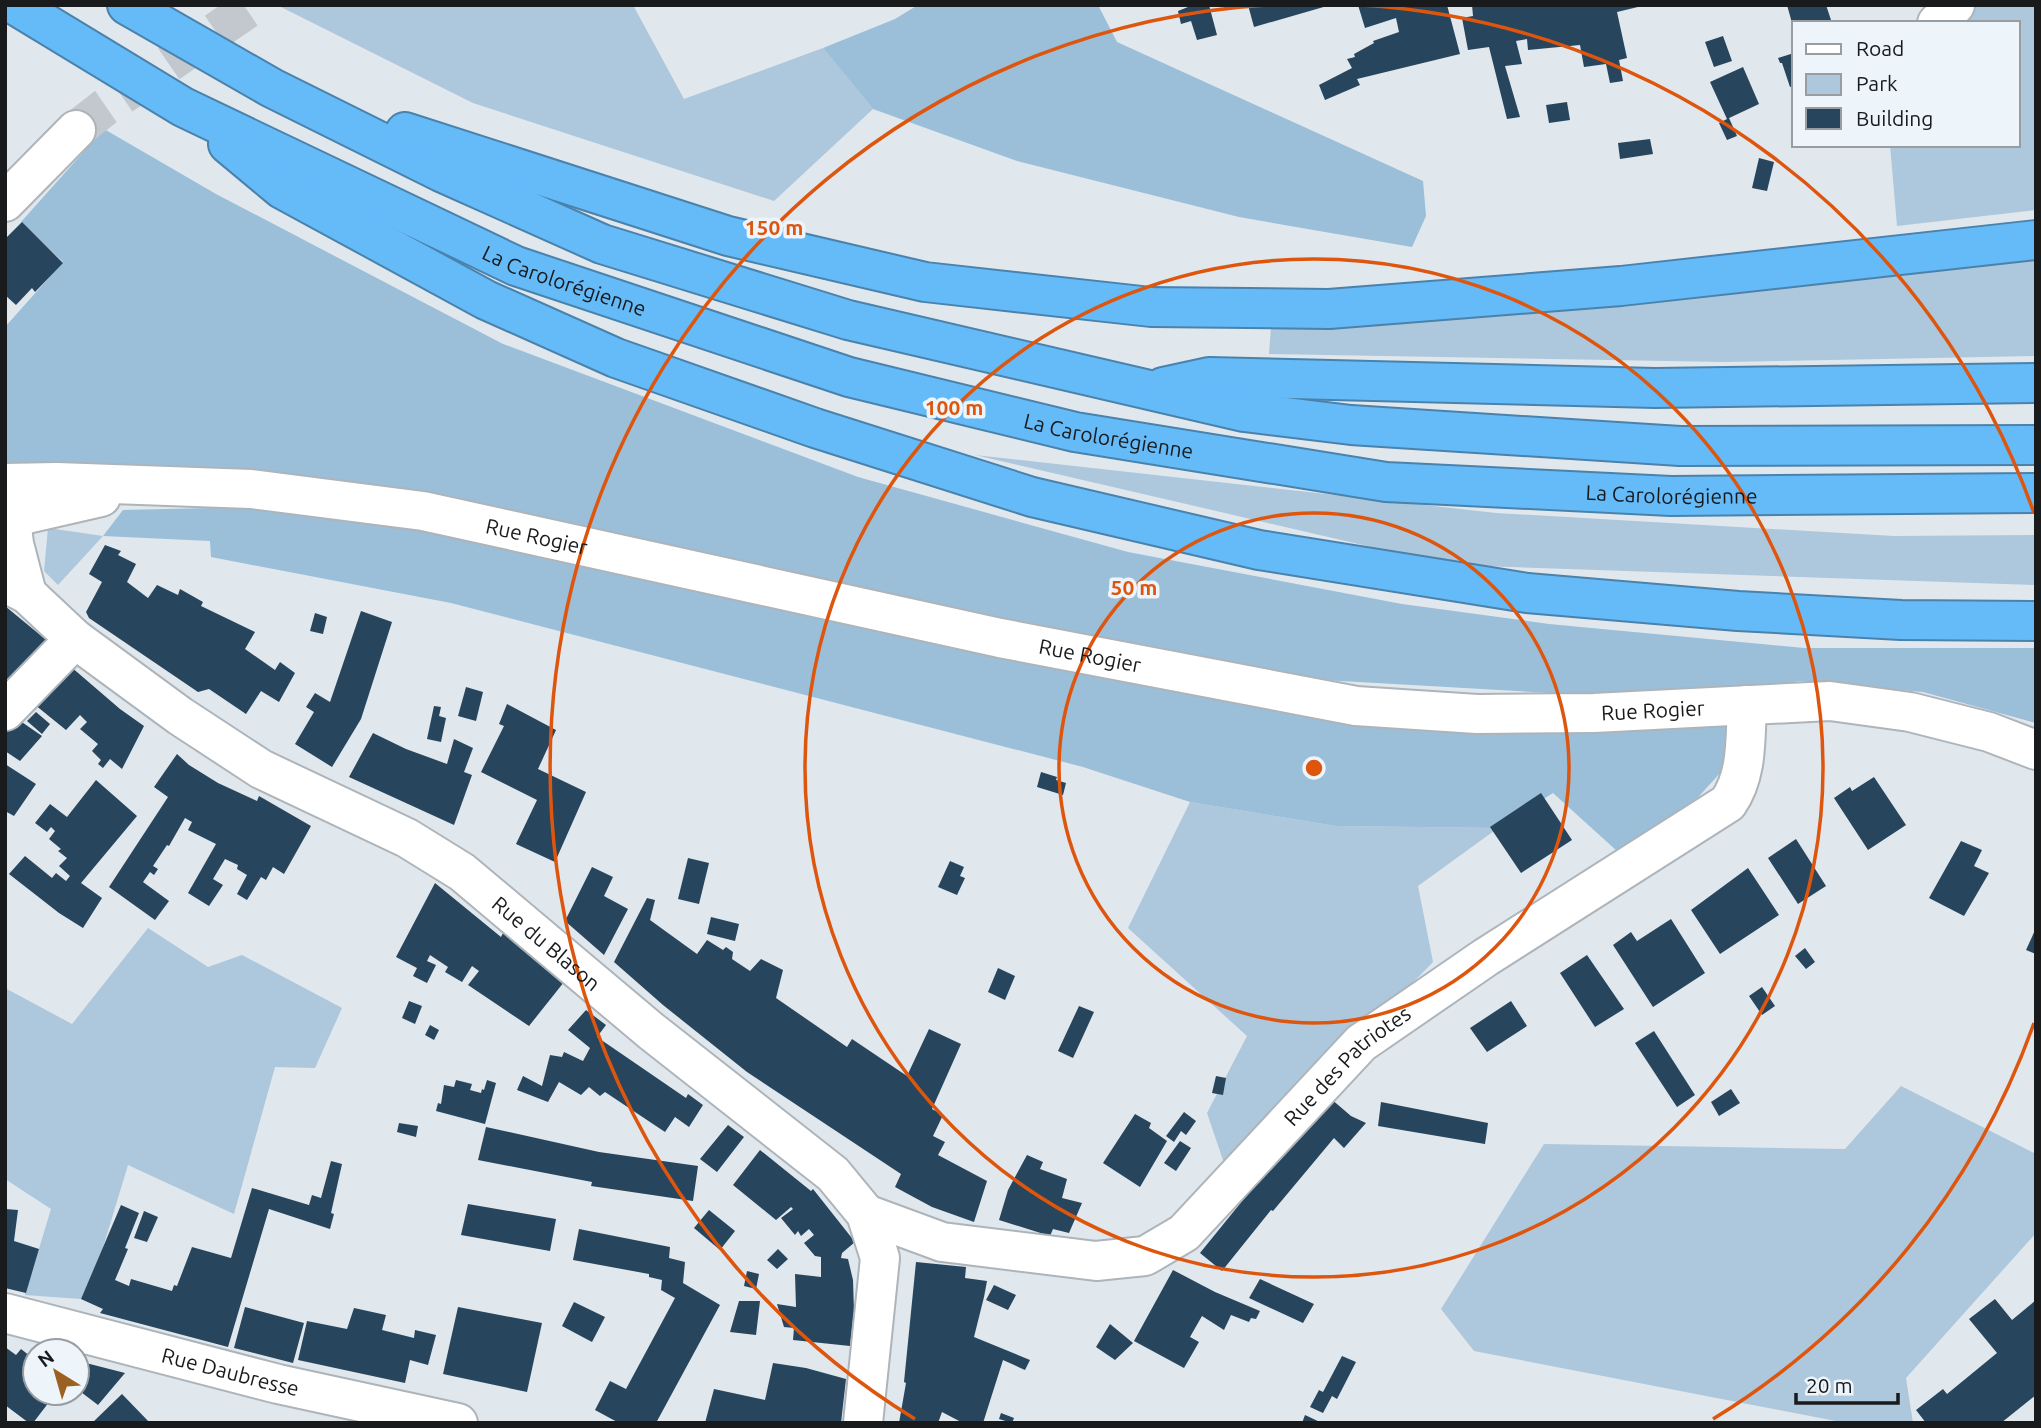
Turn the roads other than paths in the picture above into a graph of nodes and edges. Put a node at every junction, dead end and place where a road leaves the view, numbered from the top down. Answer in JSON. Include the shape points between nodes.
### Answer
{"nodes":[{"id":1,"x":15,"y":5,"type":"edge"},
{"id":2,"x":127,"y":5,"type":"edge"},
{"id":3,"x":1955,"y":5,"type":"edge"},
{"id":4,"x":1939,"y":21,"type":"edge"},
{"id":5,"x":272,"y":88,"type":"junction"},
{"id":6,"x":183,"y":107,"type":"junction"},
{"id":7,"x":76,"y":130,"type":"tunnel mouth"},
{"id":8,"x":5,"y":202,"type":"edge"},
{"id":9,"x":2036,"y":240,"type":"edge"},
{"id":10,"x":2036,"y":383,"type":"edge"},
{"id":11,"x":1151,"y":390,"type":"junction"},
{"id":12,"x":2036,"y":444,"type":"edge"},
{"id":13,"x":2036,"y":493,"type":"edge"},
{"id":14,"x":7,"y":507,"type":"edge"},
{"id":15,"x":16,"y":589,"type":"edge"},
{"id":16,"x":2036,"y":621,"type":"edge"},
{"id":17,"x":75,"y":639,"type":"junction"},
{"id":18,"x":1747,"y":705,"type":"junction"},
{"id":19,"x":5,"y":711,"type":"edge"},
{"id":20,"x":2036,"y":750,"type":"edge"},
{"id":21,"x":866,"y":1214,"type":"junction"},
{"id":22,"x":5,"y":1313,"type":"edge"},
{"id":23,"x":458,"y":1423,"type":"edge"},
{"id":24,"x":863,"y":1423,"type":"edge"}],
"edges":[{"from":1,"to":6,"type":"highway","name":"La Carolorégienne"},
{"from":2,"to":5,"type":"highway"},
{"from":3,"to":4,"type":"street"},
{"from":5,"to":9,"type":"highway","via":[[728,236],[925,282],[1151,307],[1329,309],[1621,286]]},
{"from":5,"to":11,"type":"highway","via":[[441,172],[602,244],[848,320]]},
{"from":6,"to":13,"type":"highway","name":"La Carolorégienne","via":[[516,266],[849,377],[1075,432],[1386,482],[1671,496]]},
{"from":6,"to":16,"type":"highway","via":[[282,189],[486,300],[616,358],[1032,497],[1259,550],[1527,593],[1901,620]]},
{"from":7,"to":8,"type":"street"},
{"from":10,"to":11,"type":"highway","via":[[1655,388],[1209,377]]},
{"from":11,"to":12,"type":"highway","via":[[1244,412],[1351,425],[1680,446]]},
{"from":14,"to":15,"type":"street"},
{"from":14,"to":18,"type":"street","name":"Rue Rogier","via":[[57,482],[251,489],[423,511],[1000,638],[1356,706],[1477,715]]},
{"from":15,"to":17,"type":"street","name":"Rue du Blason"},
{"from":17,"to":19,"type":"street"},
{"from":17,"to":21,"type":"street","name":"Rue du Blason","via":[[261,769],[407,838],[462,872],[651,1031],[833,1174]]},
{"from":18,"to":20,"type":"street","name":"Rue Rogier","via":[[1830,701],[1894,709],[1989,732]]},
{"from":18,"to":21,"type":"street","name":"Rue des Patriotes","via":[[1744,767],[1739,787],[1728,803],[1486,957],[1361,1043],[1184,1233],[1145,1256],[1096,1261],[942,1242]]},
{"from":21,"to":24,"type":"street","name":"Rue du Blason","via":[[880,1258]]},
{"from":22,"to":23,"type":"street","name":"Rue Daubresse","via":[[278,1384]]}]}
